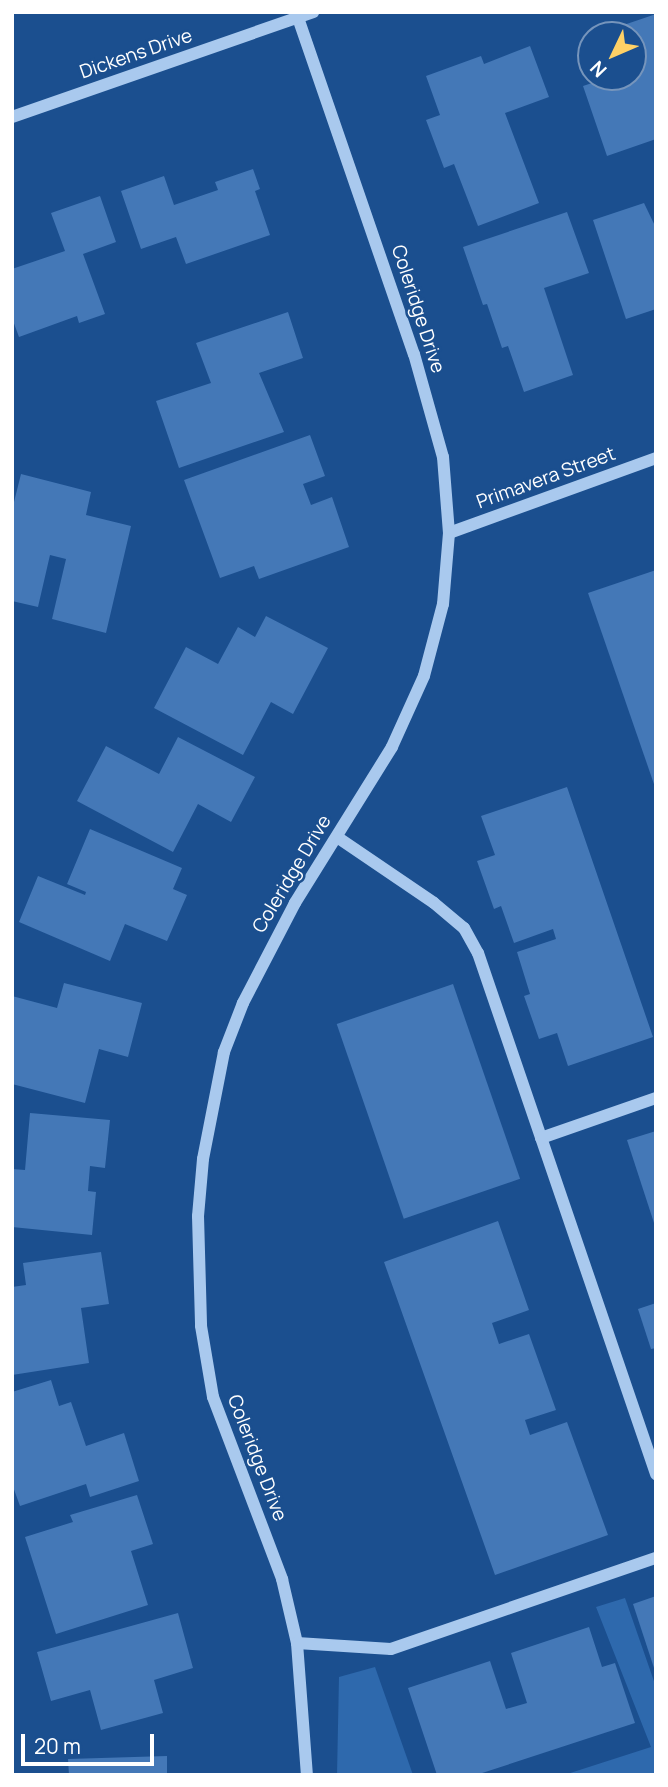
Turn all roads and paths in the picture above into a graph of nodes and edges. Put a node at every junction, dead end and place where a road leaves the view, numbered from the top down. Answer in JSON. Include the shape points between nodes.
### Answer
{"nodes":[{"id":1,"x":313,"y":12,"type":"edge"},
{"id":2,"x":297,"y":15,"type":"edge"},
{"id":3,"x":12,"y":117,"type":"edge"},
{"id":4,"x":656,"y":458,"type":"edge"},
{"id":5,"x":449,"y":533,"type":"junction"},
{"id":6,"x":337,"y":837,"type":"junction"},
{"id":7,"x":656,"y":1098,"type":"edge"},
{"id":8,"x":541,"y":1138,"type":"junction"},
{"id":9,"x":656,"y":1475,"type":"edge"},
{"id":10,"x":656,"y":1558,"type":"edge"},
{"id":11,"x":297,"y":1643,"type":"junction"},
{"id":12,"x":307,"y":1775,"type":"edge"}],
"edges":[{"from":1,"to":2,"type":"street","name":"Dickens Drive"},
{"from":2,"to":3,"type":"street","name":"Dickens Drive"},
{"from":2,"to":5,"type":"street","name":"Coleridge Drive","via":[[414,354],[443,457]]},
{"from":4,"to":5,"type":"street","name":"Primavera Street"},
{"from":5,"to":6,"type":"street","name":"Coleridge Drive","via":[[443,604],[424,676],[392,747]]},
{"from":6,"to":8,"type":"street","via":[[464,928],[478,953]]},
{"from":6,"to":11,"type":"street","name":"Coleridge Drive","via":[[264,956],[224,1052],[210,1112],[198,1216],[201,1326],[213,1396],[282,1579]]},
{"from":7,"to":8,"type":"street"},
{"from":8,"to":9,"type":"street"},
{"from":10,"to":11,"type":"street","via":[[391,1649]]},
{"from":11,"to":12,"type":"street","name":"Coleridge Drive"}]}
